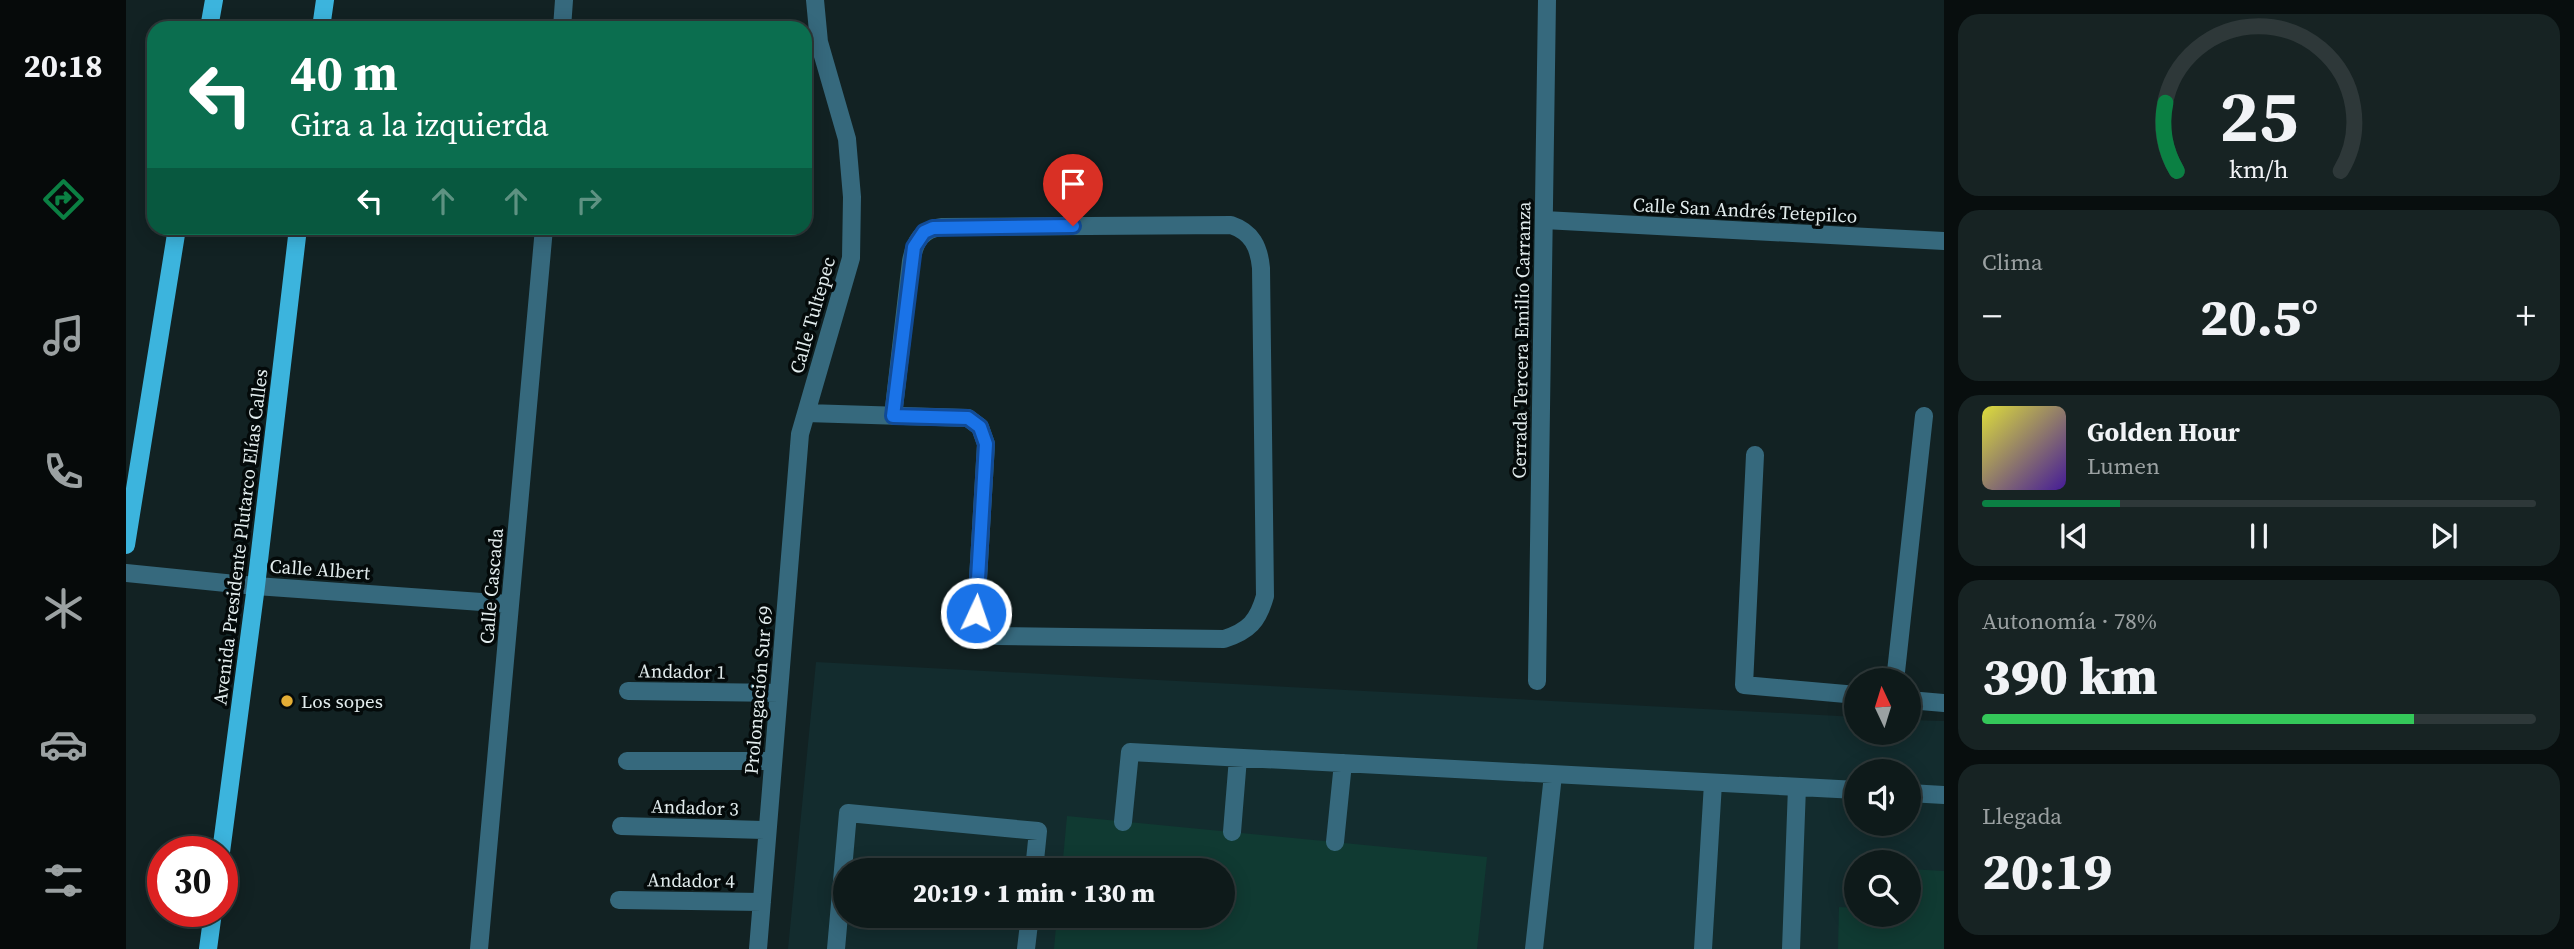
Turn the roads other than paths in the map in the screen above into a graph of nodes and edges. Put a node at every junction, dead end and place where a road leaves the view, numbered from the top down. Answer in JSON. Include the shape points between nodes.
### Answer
{"nodes":[{"id":1,"x":214,"y":0,"type":"edge"},
{"id":2,"x":325,"y":0,"type":"edge"},
{"id":3,"x":564,"y":0,"type":"edge"},
{"id":4,"x":815,"y":0,"type":"edge"},
{"id":5,"x":1548,"y":0,"type":"edge"},
{"id":6,"x":210,"y":21,"type":"edge"},
{"id":7,"x":322,"y":21,"type":"edge"},
{"id":8,"x":562,"y":21,"type":"edge"},
{"id":9,"x":1544,"y":220,"type":"junction"},
{"id":10,"x":176,"y":235,"type":"edge"},
{"id":11,"x":297,"y":235,"type":"edge"},
{"id":12,"x":543,"y":235,"type":"edge"},
{"id":13,"x":1944,"y":241,"type":"edge"},
{"id":14,"x":806,"y":413,"type":"junction"},
{"id":15,"x":893,"y":416,"type":"junction"},
{"id":16,"x":1924,"y":416,"type":"dead end"},
{"id":17,"x":800,"y":434,"type":"joint"},
{"id":18,"x":1755,"y":454,"type":"dead end"},
{"id":19,"x":126,"y":545,"type":"edge"},
{"id":20,"x":126,"y":573,"type":"edge"},
{"id":21,"x":256,"y":586,"type":"junction"},
{"id":22,"x":510,"y":604,"type":"junction"},
{"id":23,"x":1896,"y":668,"type":"edge"},
{"id":24,"x":1537,"y":681,"type":"dead end"},
{"id":25,"x":628,"y":691,"type":"dead end"},
{"id":26,"x":779,"y":693,"type":"junction"},
{"id":27,"x":1844,"y":694,"type":"edge"},
{"id":28,"x":1922,"y":701,"type":"edge"},
{"id":29,"x":1944,"y":703,"type":"edge"},
{"id":30,"x":1238,"y":758,"type":"junction"},
{"id":31,"x":627,"y":761,"type":"dead end"},
{"id":32,"x":773,"y":761,"type":"junction"},
{"id":33,"x":1343,"y":763,"type":"junction"},
{"id":34,"x":1553,"y":775,"type":"junction"},
{"id":35,"x":1713,"y":783,"type":"junction"},
{"id":36,"x":1797,"y":787,"type":"junction"},
{"id":37,"x":1844,"y":789,"type":"edge"},
{"id":38,"x":1921,"y":794,"type":"edge"},
{"id":39,"x":1944,"y":795,"type":"edge"},
{"id":40,"x":1123,"y":822,"type":"dead end"},
{"id":41,"x":621,"y":826,"type":"dead end"},
{"id":42,"x":767,"y":830,"type":"junction"},
{"id":43,"x":1232,"y":832,"type":"dead end"},
{"id":44,"x":223,"y":836,"type":"edge"},
{"id":45,"x":1335,"y":842,"type":"dead end"},
{"id":46,"x":844,"y":858,"type":"edge"},
{"id":47,"x":1035,"y":858,"type":"edge"},
{"id":48,"x":620,"y":900,"type":"dead end"},
{"id":49,"x":762,"y":902,"type":"junction"},
{"id":50,"x":211,"y":927,"type":"edge"},
{"id":51,"x":838,"y":928,"type":"edge"},
{"id":52,"x":1028,"y":928,"type":"edge"},
{"id":53,"x":208,"y":949,"type":"edge"},
{"id":54,"x":480,"y":949,"type":"edge"},
{"id":55,"x":758,"y":949,"type":"edge"},
{"id":56,"x":836,"y":949,"type":"edge"},
{"id":57,"x":1026,"y":949,"type":"edge"},
{"id":58,"x":1534,"y":949,"type":"edge"},
{"id":59,"x":1703,"y":949,"type":"edge"},
{"id":60,"x":1791,"y":949,"type":"edge"}],
"edges":[{"from":1,"to":6,"type":"main road"},
{"from":2,"to":7,"type":"main road"},
{"from":3,"to":8,"type":"street"},
{"from":4,"to":14,"type":"street","name":"Calle Tultepec","via":[[819,41],[847,139],[851,258]]},
{"from":5,"to":9,"type":"street","name":"Cerrada Tercera Emilio Carranza"},
{"from":9,"to":13,"type":"street","name":"Calle San Andrés Tetepilco"},
{"from":9,"to":24,"type":"street","name":"Cerrada Tercera Emilio Carranza"},
{"from":10,"to":19,"type":"main road"},
{"from":11,"to":21,"type":"main road","name":"Avenida Presidente Plutarco Elías Calles"},
{"from":12,"to":22,"type":"street","name":"Calle Cascada"},
{"from":14,"to":15,"type":"street"},
{"from":14,"to":17,"type":"street","name":"Calle Tultepec"},
{"from":15,"to":15,"type":"street","via":[[968,418],[980,427],[986,444],[976,613],[987,631],[1008,638],[1224,639],[1245,632],[1259,617],[1265,596],[1261,268],[1255,243],[1242,229],[1231,225],[942,227],[924,232],[911,261]]},
{"from":16,"to":23,"type":"street"},
{"from":17,"to":26,"type":"street","name":"Prolongación Sur 69"},
{"from":18,"to":27,"type":"street","via":[[1744,685]]},
{"from":20,"to":21,"type":"street","name":"Calle Albert"},
{"from":21,"to":22,"type":"street","name":"Calle Albert"},
{"from":21,"to":44,"type":"main road","name":"Avenida Presidente Plutarco Elías Calles"},
{"from":22,"to":54,"type":"street","name":"Calle Cascada"},
{"from":25,"to":26,"type":"street","name":"Andador 1"},
{"from":26,"to":32,"type":"street","name":"Prolongación Sur 69"},
{"from":28,"to":29,"type":"street"},
{"from":30,"to":33,"type":"street"},
{"from":30,"to":40,"type":"street","via":[[1130,752]]},
{"from":30,"to":43,"type":"street"},
{"from":31,"to":32,"type":"street"},
{"from":32,"to":42,"type":"street","name":"Prolongación Sur 69"},
{"from":33,"to":34,"type":"street"},
{"from":33,"to":45,"type":"street"},
{"from":34,"to":35,"type":"street"},
{"from":34,"to":58,"type":"street"},
{"from":35,"to":36,"type":"street"},
{"from":35,"to":59,"type":"street"},
{"from":36,"to":37,"type":"street"},
{"from":36,"to":60,"type":"street"},
{"from":38,"to":39,"type":"street"},
{"from":41,"to":42,"type":"street","name":"Andador 3"},
{"from":42,"to":49,"type":"street","name":"Prolongación Sur 69"},
{"from":46,"to":47,"type":"street","via":[[848,813],[1038,831]]},
{"from":48,"to":49,"type":"street","name":"Andador 4"},
{"from":49,"to":55,"type":"street","name":"Prolongación Sur 69"},
{"from":50,"to":53,"type":"main road"},
{"from":51,"to":56,"type":"street"},
{"from":52,"to":57,"type":"street"}]}
